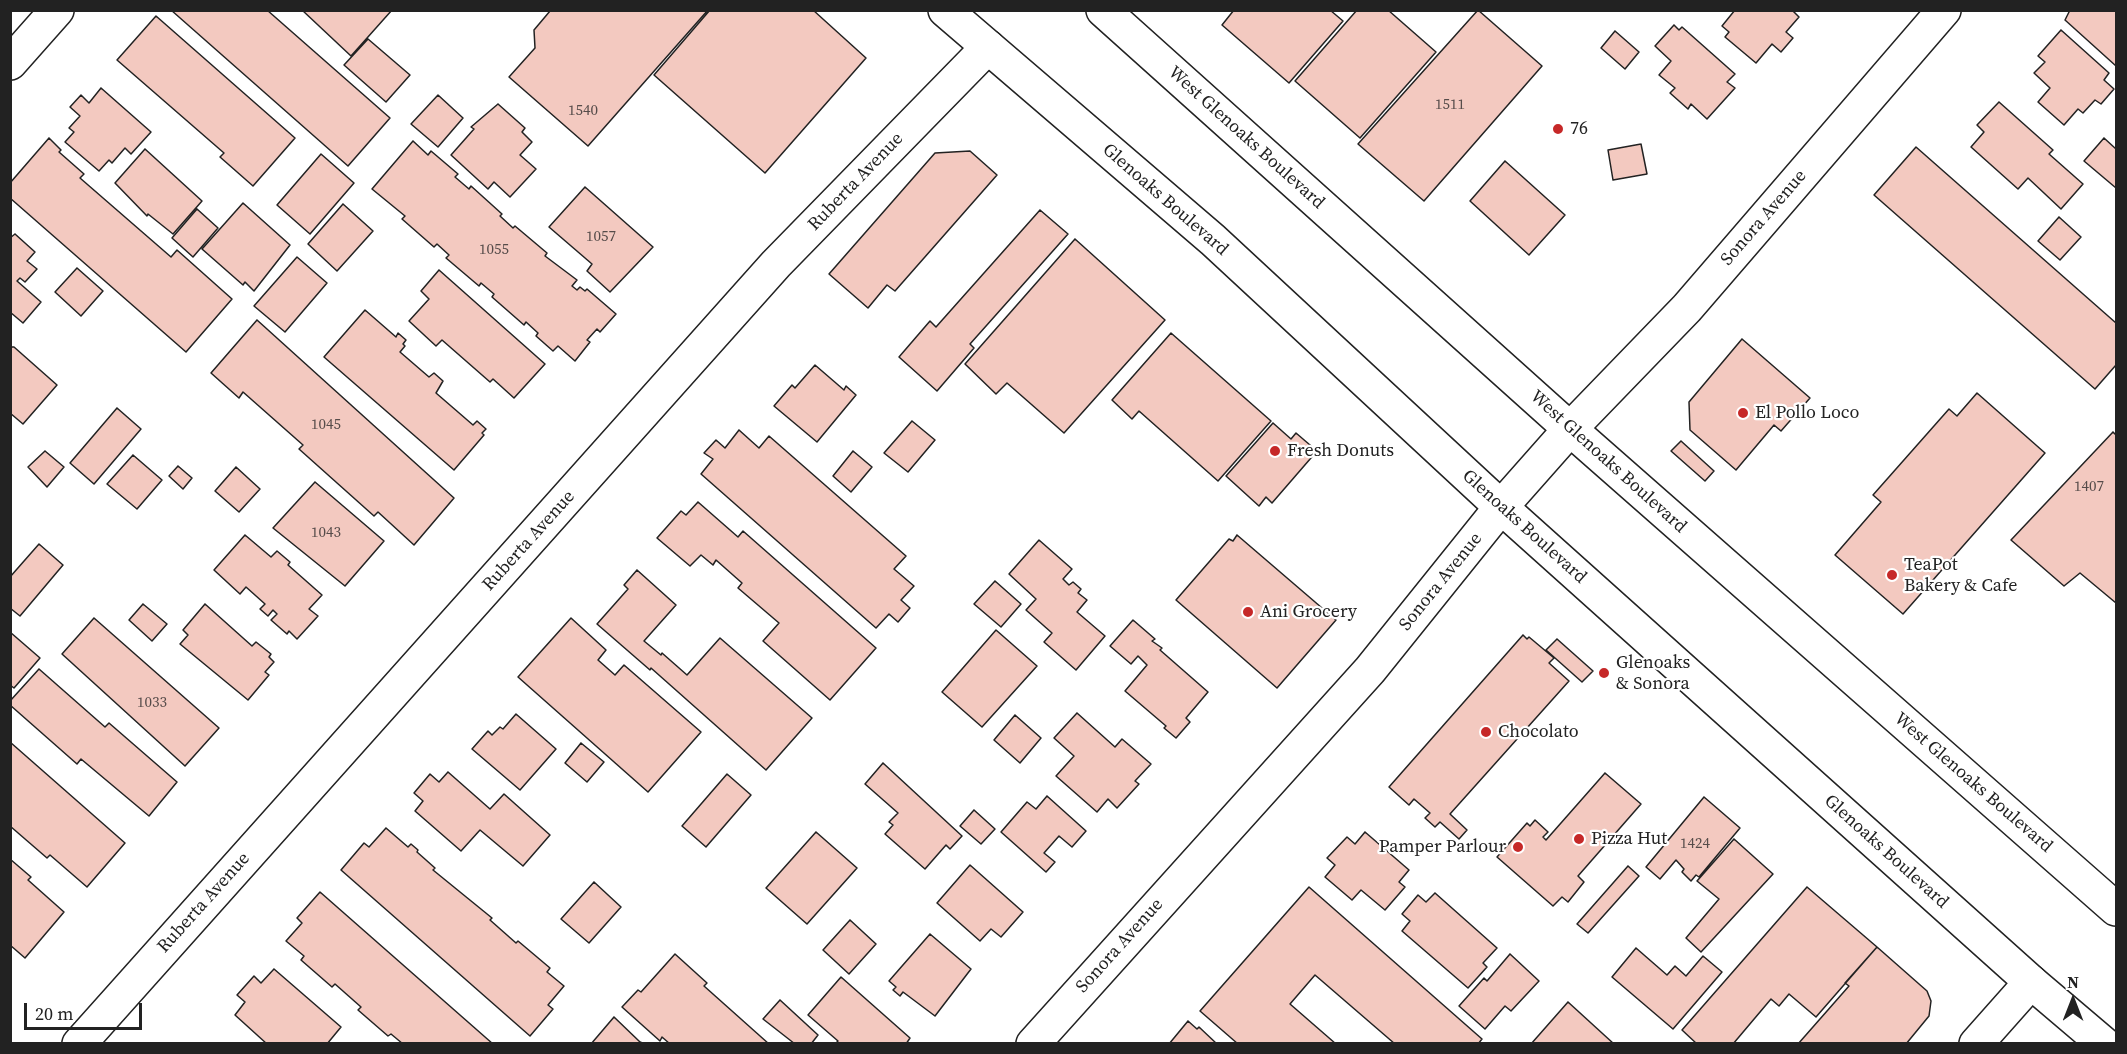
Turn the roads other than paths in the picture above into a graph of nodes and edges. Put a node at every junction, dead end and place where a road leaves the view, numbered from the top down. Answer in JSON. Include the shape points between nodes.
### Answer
{"nodes":[{"id":1,"x":57,"y":10,"type":"edge"},
{"id":2,"x":945,"y":10,"type":"edge"},
{"id":3,"x":1103,"y":10,"type":"edge"},
{"id":4,"x":1944,"y":10,"type":"edge"},
{"id":5,"x":988,"y":47,"type":"junction"},
{"id":6,"x":10,"y":63,"type":"edge"},
{"id":7,"x":1570,"y":429,"type":"junction"},
{"id":8,"x":1501,"y":507,"type":"junction"},
{"id":9,"x":2116,"y":909,"type":"edge"},
{"id":10,"x":2031,"y":982,"type":"junction"},
{"id":11,"x":79,"y":1044,"type":"edge"},
{"id":12,"x":1033,"y":1044,"type":"edge"},
{"id":13,"x":1976,"y":1044,"type":"edge"},
{"id":14,"x":2103,"y":1044,"type":"edge"}],
"edges":[{"from":1,"to":6,"type":"main road"},
{"from":2,"to":5,"type":"main road","name":"Glenoaks Boulevard"},
{"from":3,"to":7,"type":"main road","name":"West Glenoaks Boulevard"},
{"from":4,"to":7,"type":"main road","name":"Sonora Avenue","via":[[1686,308]]},
{"from":5,"to":8,"type":"main road","name":"Glenoaks Boulevard","via":[[1213,240]]},
{"from":5,"to":11,"type":"main road","name":"Ruberta Avenue","via":[[776,264]]},
{"from":7,"to":8,"type":"main road","name":"Sonora Avenue"},
{"from":7,"to":9,"type":"main road","name":"West Glenoaks Boulevard"},
{"from":8,"to":10,"type":"main road","name":"Glenoaks Boulevard"},
{"from":8,"to":12,"type":"main road","name":"Sonora Avenue","via":[[1370,670]]},
{"from":10,"to":13,"type":"main road"},
{"from":10,"to":14,"type":"main road","name":"Glenoaks Boulevard"}]}
